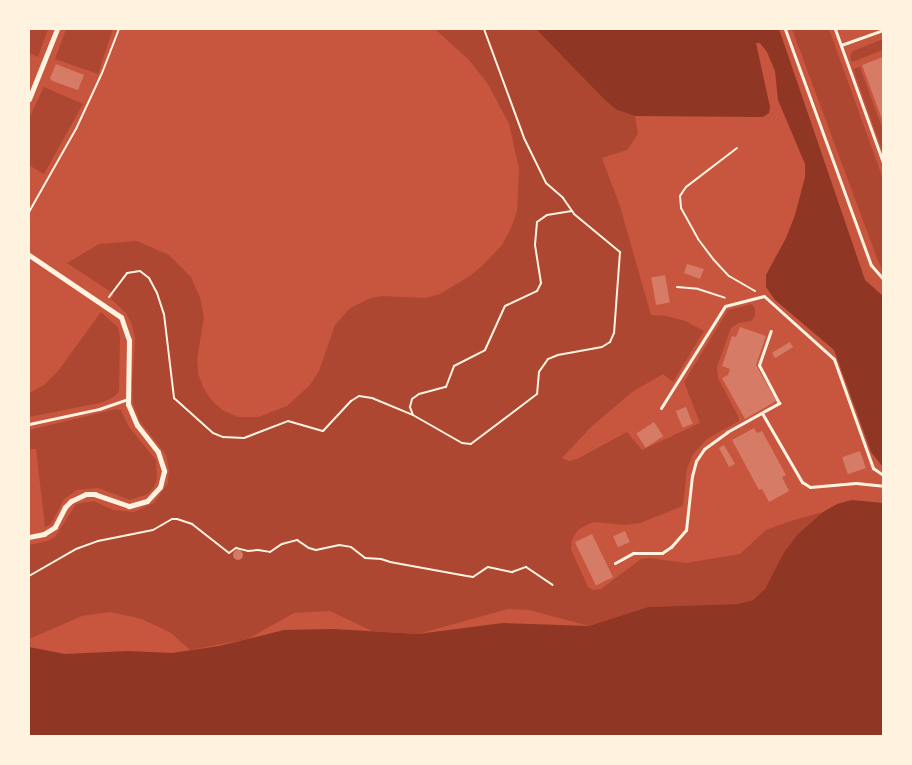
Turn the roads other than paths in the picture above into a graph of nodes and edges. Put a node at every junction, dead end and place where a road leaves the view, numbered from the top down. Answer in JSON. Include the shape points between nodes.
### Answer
{"nodes":[{"id":1,"x":57,"y":29,"type":"edge"},
{"id":2,"x":785,"y":29,"type":"edge"},
{"id":3,"x":835,"y":29,"type":"edge"},
{"id":4,"x":883,"y":30,"type":"edge"},
{"id":5,"x":841,"y":46,"type":"junction"},
{"id":6,"x":29,"y":99,"type":"edge"},
{"id":7,"x":883,"y":162,"type":"edge"},
{"id":8,"x":29,"y":255,"type":"edge"},
{"id":9,"x":883,"y":279,"type":"edge"},
{"id":10,"x":771,"y":331,"type":"dead end"},
{"id":11,"x":128,"y":398,"type":"junction"},
{"id":12,"x":661,"y":408,"type":"dead end"},
{"id":13,"x":762,"y":413,"type":"junction"},
{"id":14,"x":29,"y":424,"type":"edge"},
{"id":15,"x":883,"y":475,"type":"edge"},
{"id":16,"x":883,"y":486,"type":"edge"},
{"id":17,"x":29,"y":537,"type":"edge"},
{"id":18,"x":615,"y":562,"type":"dead end"}],
"edges":[{"from":1,"to":6,"type":"street"},
{"from":2,"to":9,"type":"lane","via":[[871,265]]},
{"from":3,"to":5,"type":"lane"},
{"from":4,"to":5,"type":"lane"},
{"from":5,"to":7,"type":"lane"},
{"from":8,"to":11,"type":"street","via":[[121,317],[129,340]]},
{"from":10,"to":13,"type":"lane","via":[[759,365],[779,403]]},
{"from":11,"to":14,"type":"lane","via":[[99,409]]},
{"from":11,"to":17,"type":"street","via":[[137,425],[162,461],[164,471],[160,487],[146,501],[129,506],[95,494],[78,496],[65,507],[54,527],[44,534]]},
{"from":12,"to":15,"type":"lane","via":[[725,306],[764,296],[834,359],[873,468]]},
{"from":13,"to":16,"type":"lane","via":[[802,482],[810,487],[856,482]]},
{"from":13,"to":18,"type":"lane","via":[[704,449],[692,476],[686,530],[671,547],[662,554],[633,553]]}]}
